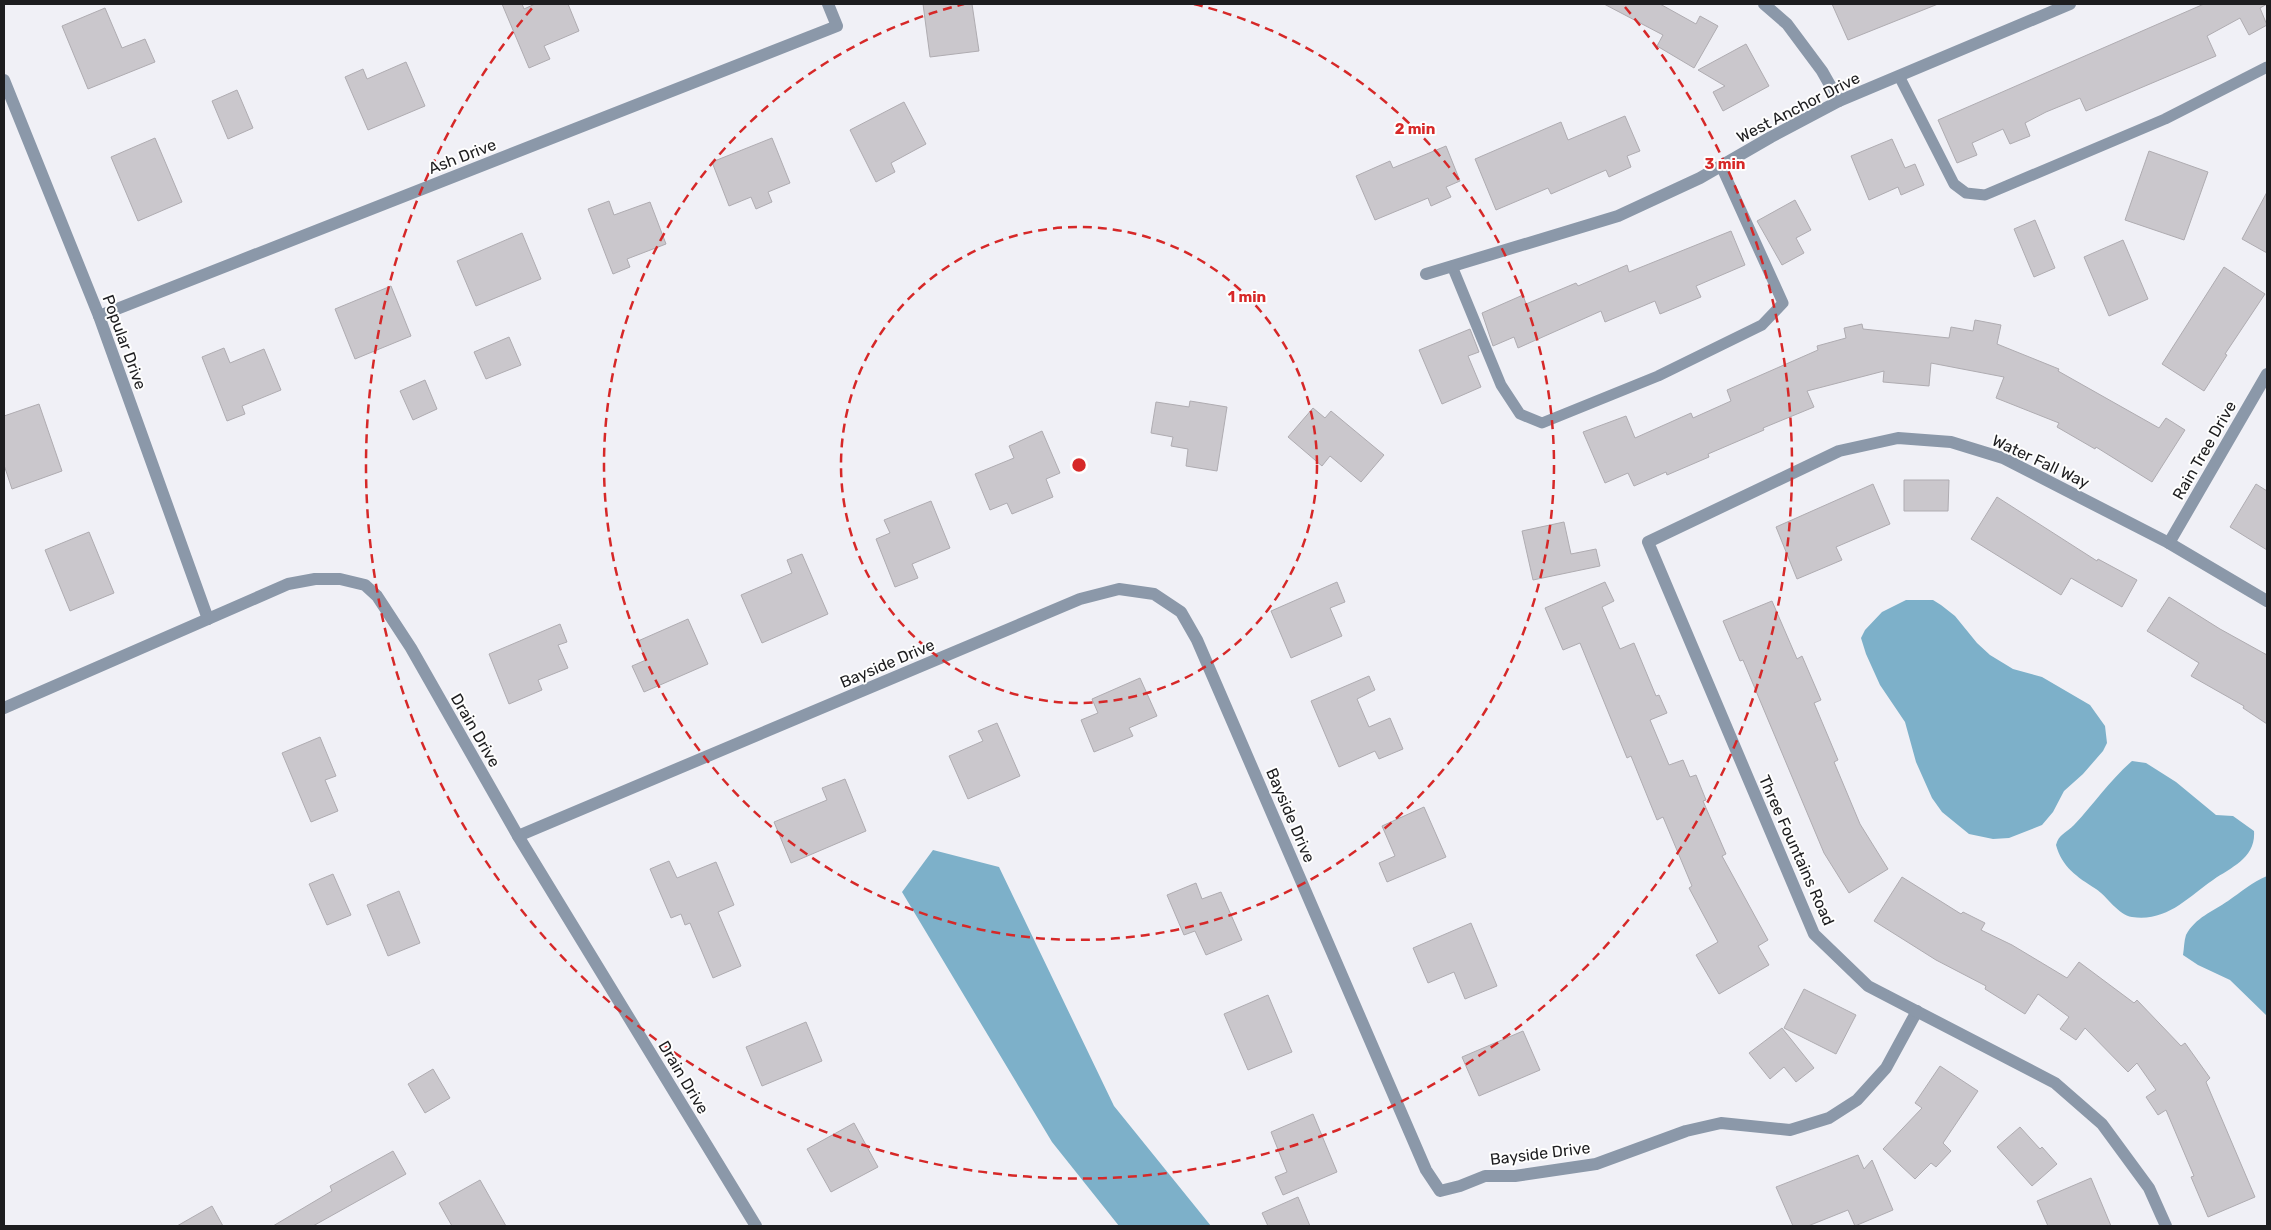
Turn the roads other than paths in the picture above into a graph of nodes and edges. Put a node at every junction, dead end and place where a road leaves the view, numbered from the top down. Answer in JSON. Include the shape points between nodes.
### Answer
{"nodes":[{"id":1,"x":828,"y":4,"type":"edge"},
{"id":2,"x":2070,"y":4,"type":"edge"},
{"id":3,"x":1766,"y":5,"type":"edge"},
{"id":4,"x":2267,"y":67,"type":"edge"},
{"id":5,"x":1899,"y":76,"type":"junction"},
{"id":6,"x":4,"y":80,"type":"edge"},
{"id":7,"x":1839,"y":101,"type":"junction"},
{"id":8,"x":1721,"y":166,"type":"junction"},
{"id":9,"x":1452,"y":266,"type":"junction"},
{"id":10,"x":1426,"y":274,"type":"dead end"},
{"id":11,"x":100,"y":316,"type":"junction"},
{"id":12,"x":2267,"y":374,"type":"edge"},
{"id":13,"x":1648,"y":542,"type":"joint"},
{"id":14,"x":2169,"y":543,"type":"junction"},
{"id":15,"x":2267,"y":601,"type":"edge"},
{"id":16,"x":208,"y":619,"type":"junction"},
{"id":17,"x":4,"y":708,"type":"edge"},
{"id":18,"x":518,"y":836,"type":"junction"},
{"id":19,"x":1917,"y":1011,"type":"junction"},
{"id":20,"x":756,"y":1226,"type":"edge"},
{"id":21,"x":2166,"y":1226,"type":"edge"}],
"edges":[{"from":1,"to":11,"type":"street","name":"Ash Drive","via":[[837,26]]},
{"from":2,"to":5,"type":"street","name":"West Anchor Drive"},
{"from":3,"to":7,"type":"street","via":[[1787,24],[1822,71]]},
{"from":4,"to":5,"type":"lane","via":[[2165,119],[1985,195],[1966,193],[1954,184]]},
{"from":5,"to":7,"type":"street","name":"West Anchor Drive"},
{"from":6,"to":11,"type":"street","name":"Popular Drive"},
{"from":7,"to":8,"type":"street","name":"West Anchor Drive"},
{"from":8,"to":9,"type":"street","name":"West Anchor Drive","via":[[1618,216]]},
{"from":8,"to":9,"type":"lane","via":[[1783,303],[1762,325],[1658,376],[1542,424],[1520,414],[1501,385]]},
{"from":9,"to":10,"type":"street","name":"West Anchor Drive"},
{"from":11,"to":16,"type":"street","name":"Popular Drive"},
{"from":12,"to":14,"type":"street","name":"Rain Tree Drive"},
{"from":13,"to":14,"type":"street","name":"Water Fall Way","via":[[1839,451],[1898,438],[1951,442],[2004,458]]},
{"from":13,"to":19,"type":"street","name":"Three Fountains Road","via":[[1814,934],[1868,986]]},
{"from":14,"to":15,"type":"street","name":"Water Fall Way"},
{"from":16,"to":17,"type":"street","name":"Drain Drive"},
{"from":16,"to":18,"type":"street","name":"Drain Drive","via":[[288,584],[315,578],[365,585],[377,596],[411,648]]},
{"from":18,"to":19,"type":"street","name":"Bayside Drive","via":[[1080,599],[1119,589],[1154,594],[1181,612],[1197,640],[1426,1170],[1440,1191],[1485,1176],[1515,1176],[1596,1164],[1686,1131],[1722,1124],[1790,1130],[1829,1118],[1857,1100],[1886,1068]]},
{"from":18,"to":20,"type":"street","name":"Drain Drive"},
{"from":19,"to":21,"type":"street","name":"Three Fountains Road","via":[[2055,1083],[2102,1124],[2149,1188]]}]}
